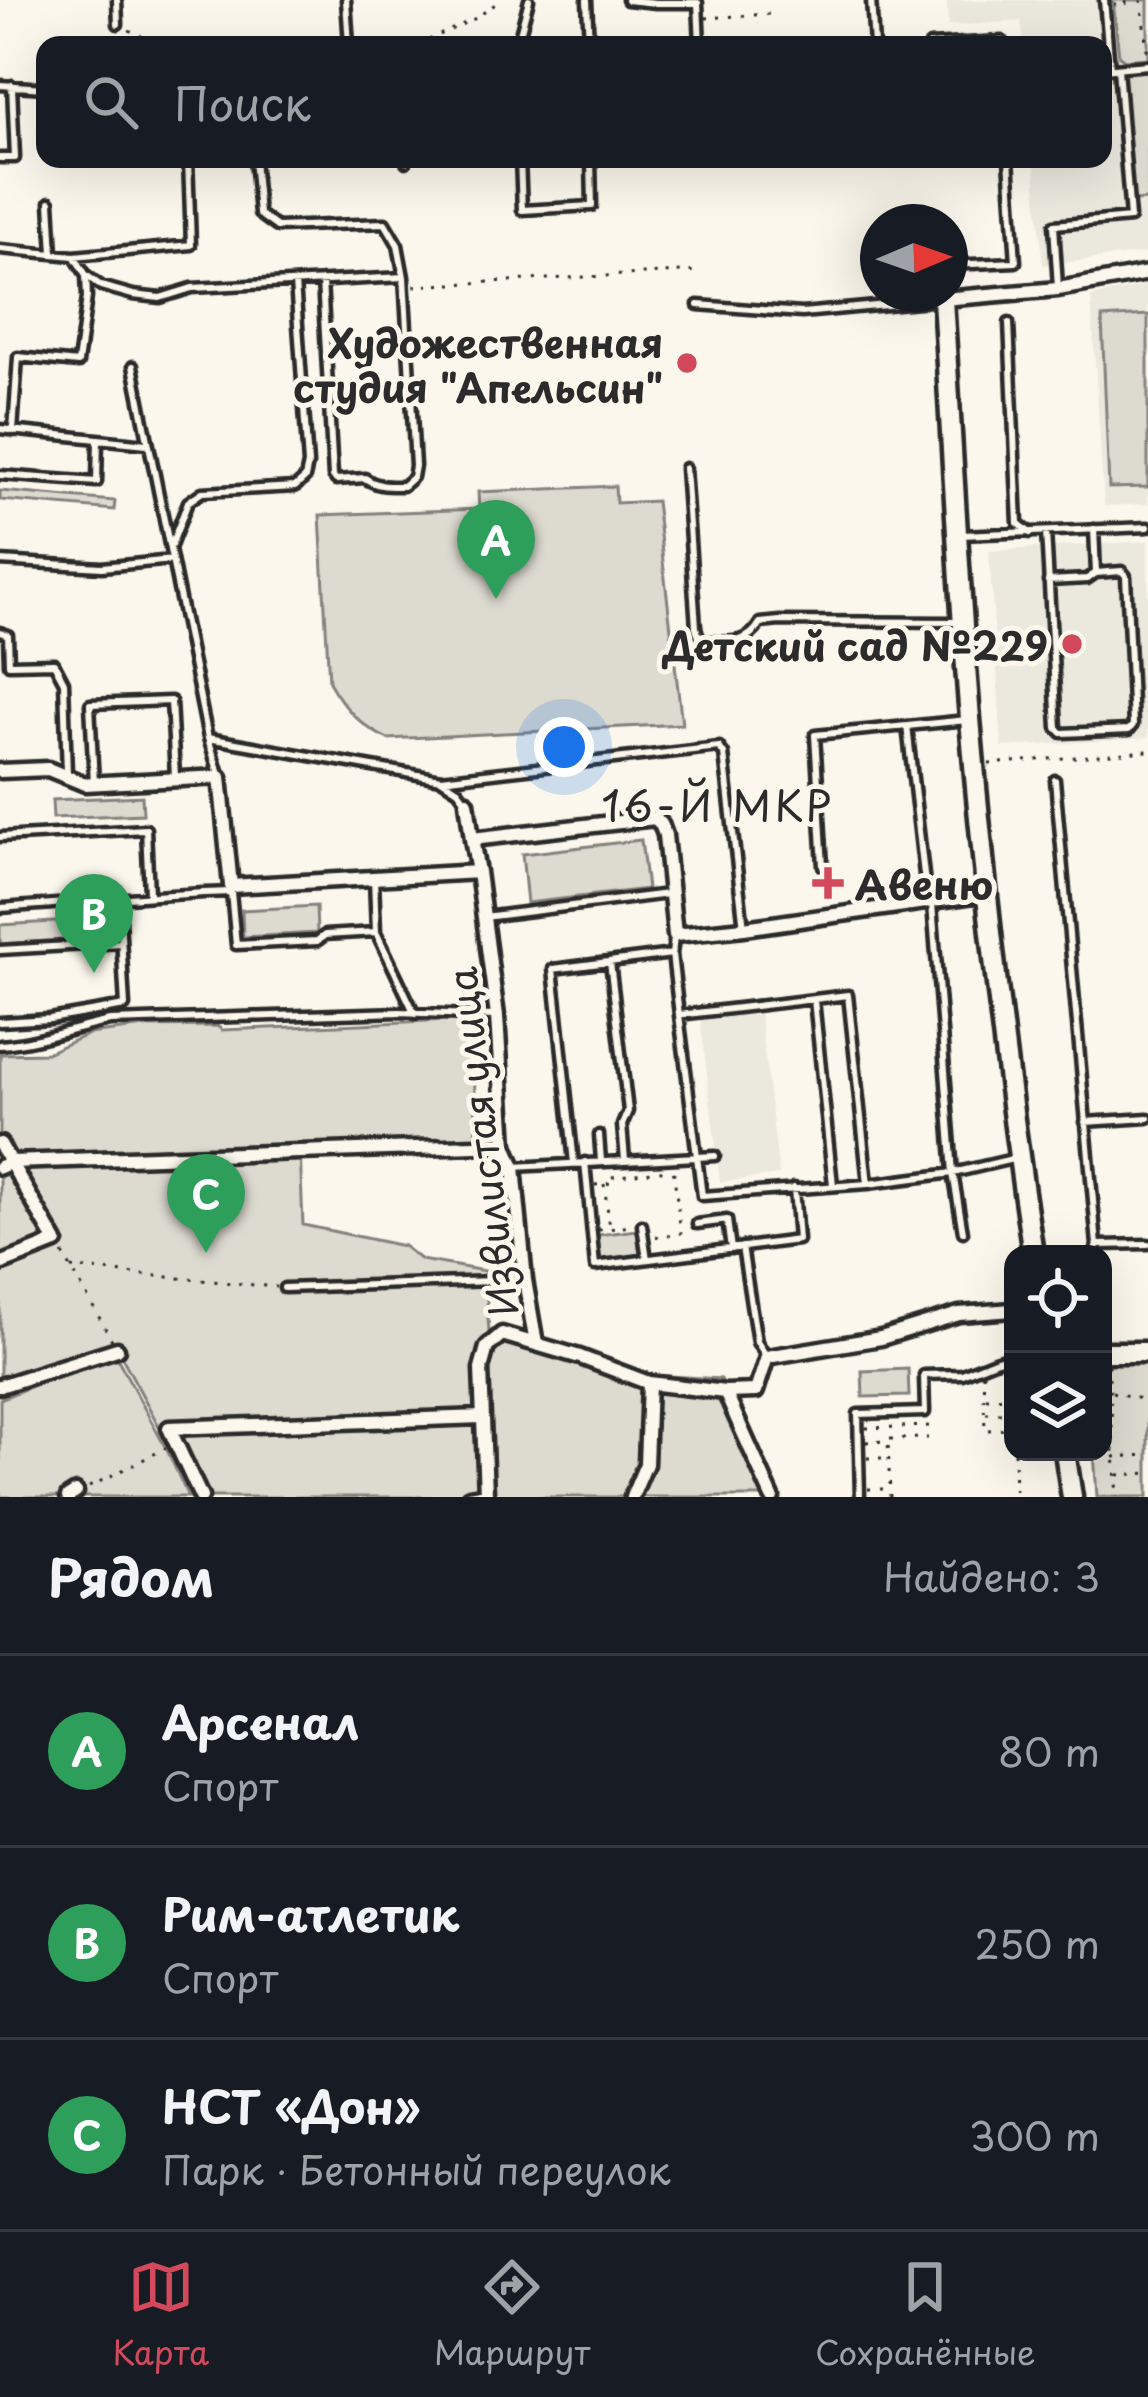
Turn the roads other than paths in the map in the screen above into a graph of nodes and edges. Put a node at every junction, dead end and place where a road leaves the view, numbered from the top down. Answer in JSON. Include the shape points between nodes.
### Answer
{"nodes":[{"id":1,"x":117,"y":0,"type":"edge"},
{"id":2,"x":346,"y":0,"type":"edge"},
{"id":3,"x":529,"y":0,"type":"edge"},
{"id":4,"x":586,"y":0,"type":"edge"},
{"id":5,"x":627,"y":0,"type":"edge"},
{"id":6,"x":871,"y":0,"type":"edge"},
{"id":7,"x":1104,"y":3,"type":"edge"},
{"id":8,"x":118,"y":24,"type":"road end"},
{"id":9,"x":348,"y":36,"type":"edge"},
{"id":10,"x":519,"y":36,"type":"edge"},
{"id":11,"x":589,"y":36,"type":"edge"},
{"id":12,"x":700,"y":36,"type":"edge"},
{"id":13,"x":873,"y":36,"type":"edge"},
{"id":14,"x":1107,"y":36,"type":"edge"},
{"id":15,"x":1148,"y":64,"type":"edge"},
{"id":16,"x":1112,"y":68,"type":"edge"},
{"id":17,"x":1112,"y":83,"type":"edge"},
{"id":18,"x":0,"y":85,"type":"edge"},
{"id":19,"x":12,"y":86,"type":"junction"},
{"id":20,"x":36,"y":87,"type":"edge"},
{"id":21,"x":0,"y":158,"type":"edge"},
{"id":22,"x":188,"y":168,"type":"edge"},
{"id":23,"x":255,"y":168,"type":"edge"},
{"id":24,"x":520,"y":168,"type":"edge"},
{"id":25,"x":591,"y":168,"type":"edge"},
{"id":26,"x":1010,"y":168,"type":"edge"},
{"id":27,"x":50,"y":202,"type":"dead end"},
{"id":28,"x":0,"y":249,"type":"edge"},
{"id":29,"x":53,"y":254,"type":"junction"},
{"id":30,"x":74,"y":256,"type":"junction"},
{"id":31,"x":968,"y":265,"type":"edge"},
{"id":32,"x":1148,"y":273,"type":"edge"},
{"id":33,"x":86,"y":275,"type":"junction"},
{"id":34,"x":404,"y":277,"type":"junction"},
{"id":35,"x":322,"y":281,"type":"junction"},
{"id":36,"x":295,"y":283,"type":"junction"},
{"id":37,"x":1058,"y":290,"type":"junction"},
{"id":38,"x":968,"y":297,"type":"edge"},
{"id":39,"x":698,"y":304,"type":"dead end"},
{"id":40,"x":860,"y":308,"type":"edge"},
{"id":41,"x":944,"y":312,"type":"edge"},
{"id":42,"x":1009,"y":323,"type":"dead end"},
{"id":43,"x":133,"y":366,"type":"dead end"},
{"id":44,"x":0,"y":429,"type":"edge"},
{"id":45,"x":13,"y":431,"type":"junction"},
{"id":46,"x":98,"y":439,"type":"junction"},
{"id":47,"x":148,"y":444,"type":"junction"},
{"id":48,"x":686,"y":468,"type":"dead end"},
{"id":49,"x":0,"y":475,"type":"edge"},
{"id":50,"x":1148,"y":526,"type":"edge"},
{"id":51,"x":1094,"y":529,"type":"junction"},
{"id":52,"x":1030,"y":532,"type":"junction"},
{"id":53,"x":1046,"y":532,"type":"junction"},
{"id":54,"x":957,"y":535,"type":"junction"},
{"id":55,"x":170,"y":549,"type":"junction"},
{"id":56,"x":172,"y":560,"type":"junction"},
{"id":57,"x":0,"y":561,"type":"edge"},
{"id":58,"x":1096,"y":573,"type":"junction"},
{"id":59,"x":1048,"y":581,"type":"junction"},
{"id":60,"x":964,"y":622,"type":"junction"},
{"id":61,"x":0,"y":632,"type":"edge"},
{"id":62,"x":972,"y":720,"type":"junction"},
{"id":63,"x":907,"y":726,"type":"junction"},
{"id":64,"x":208,"y":738,"type":"junction"},
{"id":65,"x":0,"y":771,"type":"edge"},
{"id":66,"x":220,"y":776,"type":"junction"},
{"id":67,"x":67,"y":778,"type":"junction"},
{"id":68,"x":176,"y":779,"type":"junction"},
{"id":69,"x":441,"y":779,"type":"junction"},
{"id":70,"x":1054,"y":780,"type":"dead end"},
{"id":71,"x":94,"y":783,"type":"junction"},
{"id":72,"x":467,"y":802,"type":"joint"},
{"id":73,"x":0,"y":837,"type":"edge"},
{"id":74,"x":472,"y":839,"type":"junction"},
{"id":75,"x":823,"y":866,"type":"dead end"},
{"id":76,"x":478,"y":872,"type":"junction"},
{"id":77,"x":374,"y":878,"type":"junction"},
{"id":78,"x":231,"y":889,"type":"junction"},
{"id":79,"x":988,"y":893,"type":"junction"},
{"id":80,"x":149,"y":894,"type":"junction"},
{"id":81,"x":671,"y":894,"type":"junction"},
{"id":82,"x":119,"y":901,"type":"junction"},
{"id":83,"x":930,"y":901,"type":"junction"},
{"id":84,"x":0,"y":908,"type":"edge"},
{"id":85,"x":484,"y":917,"type":"junction"},
{"id":86,"x":745,"y":928,"type":"junction"},
{"id":87,"x":376,"y":932,"type":"junction"},
{"id":88,"x":675,"y":934,"type":"junction"},
{"id":89,"x":121,"y":943,"type":"junction"},
{"id":90,"x":0,"y":950,"type":"edge"},
{"id":91,"x":672,"y":954,"type":"junction"},
{"id":92,"x":610,"y":961,"type":"junction"},
{"id":93,"x":814,"y":1000,"type":"junction"},
{"id":94,"x":415,"y":1014,"type":"junction"},
{"id":95,"x":679,"y":1015,"type":"junction"},
{"id":96,"x":497,"y":1016,"type":"junction"},
{"id":97,"x":0,"y":1022,"type":"edge"},
{"id":98,"x":0,"y":1045,"type":"edge"},
{"id":99,"x":1148,"y":1118,"type":"edge"},
{"id":100,"x":1085,"y":1122,"type":"junction"},
{"id":101,"x":599,"y":1135,"type":"dead end"},
{"id":102,"x":0,"y":1144,"type":"edge"},
{"id":103,"x":506,"y":1145,"type":"junction"},
{"id":104,"x":697,"y":1156,"type":"junction"},
{"id":105,"x":715,"y":1156,"type":"dead end"},
{"id":106,"x":1018,"y":1158,"type":"junction"},
{"id":107,"x":625,"y":1160,"type":"junction"},
{"id":108,"x":602,"y":1161,"type":"junction"},
{"id":109,"x":585,"y":1162,"type":"junction"},
{"id":110,"x":574,"y":1163,"type":"junction"},
{"id":111,"x":5,"y":1165,"type":"edge"},
{"id":112,"x":514,"y":1167,"type":"junction"},
{"id":113,"x":953,"y":1173,"type":"junction"},
{"id":114,"x":868,"y":1184,"type":"junction"},
{"id":115,"x":833,"y":1185,"type":"junction"},
{"id":116,"x":794,"y":1188,"type":"junction"},
{"id":117,"x":697,"y":1224,"type":"dead end"},
{"id":118,"x":643,"y":1225,"type":"road end"},
{"id":119,"x":963,"y":1232,"type":"dead end"},
{"id":120,"x":1148,"y":1244,"type":"edge"},
{"id":121,"x":1032,"y":1245,"type":"edge"},
{"id":122,"x":1096,"y":1245,"type":"edge"},
{"id":123,"x":742,"y":1247,"type":"junction"},
{"id":124,"x":1112,"y":1248,"type":"edge"},
{"id":125,"x":730,"y":1249,"type":"junction"},
{"id":126,"x":647,"y":1259,"type":"junction"},
{"id":127,"x":0,"y":1264,"type":"edge"},
{"id":128,"x":525,"y":1280,"type":"junction"},
{"id":129,"x":284,"y":1288,"type":"road end"},
{"id":130,"x":1004,"y":1311,"type":"edge"},
{"id":131,"x":536,"y":1345,"type":"junction"},
{"id":132,"x":117,"y":1349,"type":"road end"},
{"id":133,"x":1112,"y":1352,"type":"edge"},
{"id":134,"x":1148,"y":1352,"type":"edge"},
{"id":135,"x":767,"y":1357,"type":"junction"},
{"id":136,"x":1004,"y":1359,"type":"edge"},
{"id":137,"x":649,"y":1383,"type":"junction"},
{"id":138,"x":0,"y":1386,"type":"edge"},
{"id":139,"x":725,"y":1392,"type":"junction"},
{"id":140,"x":482,"y":1417,"type":"junction"},
{"id":141,"x":1070,"y":1461,"type":"edge"},
{"id":142,"x":486,"y":1495,"type":"edge"},
{"id":143,"x":201,"y":1497,"type":"edge"},
{"id":144,"x":469,"y":1497,"type":"edge"},
{"id":145,"x":632,"y":1497,"type":"edge"},
{"id":146,"x":772,"y":1497,"type":"edge"},
{"id":147,"x":860,"y":1497,"type":"edge"},
{"id":148,"x":1076,"y":1497,"type":"edge"}],
"edges":[{"from":1,"to":8,"type":"lane"},
{"from":2,"to":9,"type":"lane"},
{"from":3,"to":10,"type":"lane"},
{"from":4,"to":11,"type":"lane"},
{"from":5,"to":12,"type":"lane","via":[[698,3]]},
{"from":6,"to":13,"type":"lane"},
{"from":7,"to":14,"type":"lane"},
{"from":15,"to":16,"type":"lane"},
{"from":17,"to":37,"type":"lane","via":[[1130,218],[1054,224]]},
{"from":18,"to":19,"type":"lane"},
{"from":19,"to":20,"type":"lane"},
{"from":19,"to":21,"type":"lane","via":[[15,158]]},
{"from":22,"to":30,"type":"lane","via":[[191,245]]},
{"from":23,"to":34,"type":"lane","via":[[260,214],[277,227],[385,223]]},
{"from":24,"to":25,"type":"lane","via":[[522,210],[592,206]]},
{"from":26,"to":31,"type":"lane","via":[[1016,262]]},
{"from":27,"to":29,"type":"lane"},
{"from":28,"to":29,"type":"lane"},
{"from":29,"to":30,"type":"lane"},
{"from":30,"to":33,"type":"lane"},
{"from":32,"to":37,"type":"street"},
{"from":33,"to":36,"type":"lane","via":[[101,286],[160,298],[192,288]]},
{"from":33,"to":45,"type":"lane","via":[[78,363],[18,357]]},
{"from":34,"to":35,"type":"lane"},
{"from":34,"to":35,"type":"lane","via":[[416,466],[404,486],[386,487],[333,476]]},
{"from":35,"to":36,"type":"lane"},
{"from":36,"to":55,"type":"lane","via":[[305,478],[295,488],[202,492],[188,502]]},
{"from":37,"to":38,"type":"street"},
{"from":39,"to":40,"type":"lane","via":[[802,314]]},
{"from":41,"to":54,"type":"street"},
{"from":42,"to":52,"type":"lane","via":[[1018,523]]},
{"from":43,"to":47,"type":"lane"},
{"from":44,"to":45,"type":"lane"},
{"from":45,"to":46,"type":"lane"},
{"from":46,"to":47,"type":"lane"},
{"from":46,"to":49,"type":"lane","via":[[97,482]]},
{"from":47,"to":55,"type":"lane"},
{"from":48,"to":60,"type":"lane","via":[[700,641],[740,642],[760,623],[780,621]]},
{"from":50,"to":51,"type":"lane"},
{"from":51,"to":53,"type":"lane"},
{"from":51,"to":58,"type":"lane"},
{"from":52,"to":53,"type":"lane"},
{"from":52,"to":54,"type":"lane"},
{"from":53,"to":59,"type":"lane"},
{"from":54,"to":60,"type":"street"},
{"from":55,"to":56,"type":"lane"},
{"from":56,"to":57,"type":"lane","via":[[102,567]]},
{"from":56,"to":64,"type":"lane"},
{"from":58,"to":59,"type":"lane"},
{"from":58,"to":59,"type":"lane","via":[[1126,576],[1129,730],[1057,728]]},
{"from":60,"to":62,"type":"street"},
{"from":61,"to":67,"type":"lane","via":[[8,635],[9,664],[54,663],[64,682]]},
{"from":62,"to":63,"type":"lane"},
{"from":62,"to":79,"type":"street"},
{"from":63,"to":75,"type":"lane","via":[[815,735]]},
{"from":63,"to":83,"type":"lane"},
{"from":64,"to":66,"type":"lane"},
{"from":64,"to":69,"type":"lane"},
{"from":65,"to":67,"type":"street","via":[[48,769]]},
{"from":66,"to":68,"type":"street"},
{"from":66,"to":78,"type":"street"},
{"from":67,"to":71,"type":"street"},
{"from":68,"to":71,"type":"street"},
{"from":68,"to":71,"type":"lane","via":[[171,700],[90,704]]},
{"from":69,"to":72,"type":"lane"},
{"from":69,"to":86,"type":"lane","via":[[718,747]]},
{"from":70,"to":100,"type":"lane"},
{"from":72,"to":74,"type":"street","name":"Извилистая улица"},
{"from":73,"to":80,"type":"lane","via":[[146,829]]},
{"from":74,"to":76,"type":"street","name":"Извилистая улица"},
{"from":74,"to":81,"type":"street","via":[[655,818],[665,835]]},
{"from":76,"to":77,"type":"street"},
{"from":76,"to":85,"type":"street","name":"Извилистая улица"},
{"from":77,"to":78,"type":"street"},
{"from":77,"to":87,"type":"lane"},
{"from":78,"to":80,"type":"lane"},
{"from":78,"to":87,"type":"lane","via":[[236,945]]},
{"from":79,"to":83,"type":"street"},
{"from":79,"to":106,"type":"street"},
{"from":80,"to":82,"type":"lane"},
{"from":81,"to":85,"type":"lane"},
{"from":81,"to":88,"type":"street"},
{"from":82,"to":84,"type":"lane"},
{"from":82,"to":89,"type":"lane"},
{"from":83,"to":86,"type":"street"},
{"from":83,"to":113,"type":"lane"},
{"from":85,"to":96,"type":"street","name":"Извилистая улица"},
{"from":86,"to":88,"type":"street"},
{"from":87,"to":94,"type":"lane"},
{"from":88,"to":91,"type":"lane"},
{"from":89,"to":90,"type":"lane"},
{"from":89,"to":97,"type":"lane","via":[[124,1006]]},
{"from":91,"to":92,"type":"lane"},
{"from":91,"to":95,"type":"lane"},
{"from":92,"to":107,"type":"lane","via":[[628,1111]]},
{"from":92,"to":110,"type":"lane","via":[[554,969]]},
{"from":93,"to":95,"type":"lane"},
{"from":93,"to":114,"type":"lane","via":[[848,995]]},
{"from":93,"to":115,"type":"lane"},
{"from":94,"to":96,"type":"lane"},
{"from":94,"to":98,"type":"lane","via":[[110,1021]]},
{"from":95,"to":104,"type":"lane"},
{"from":96,"to":103,"type":"street","name":"Извилистая улица"},
{"from":99,"to":100,"type":"lane"},
{"from":100,"to":122,"type":"lane"},
{"from":101,"to":108,"type":"lane"},
{"from":102,"to":111,"type":"street"},
{"from":103,"to":111,"type":"street"},
{"from":103,"to":112,"type":"street","name":"Извилистая улица"},
{"from":104,"to":105,"type":"lane"},
{"from":104,"to":107,"type":"lane"},
{"from":104,"to":116,"type":"lane","via":[[702,1196]]},
{"from":106,"to":113,"type":"lane"},
{"from":106,"to":121,"type":"street"},
{"from":107,"to":108,"type":"lane"},
{"from":108,"to":109,"type":"lane"},
{"from":109,"to":110,"type":"lane"},
{"from":109,"to":126,"type":"lane","via":[[595,1266]]},
{"from":110,"to":112,"type":"lane"},
{"from":111,"to":127,"type":"street","via":[[51,1245]]},
{"from":112,"to":128,"type":"street","name":"Извилистая улица"},
{"from":113,"to":114,"type":"lane"},
{"from":113,"to":119,"type":"lane"},
{"from":114,"to":115,"type":"lane"},
{"from":115,"to":116,"type":"lane"},
{"from":116,"to":123,"type":"lane","via":[[798,1240]]},
{"from":117,"to":125,"type":"lane","via":[[727,1220]]},
{"from":118,"to":126,"type":"lane"},
{"from":120,"to":124,"type":"lane"},
{"from":123,"to":125,"type":"lane"},
{"from":123,"to":135,"type":"lane","via":[[757,1342]]},
{"from":125,"to":126,"type":"lane"},
{"from":128,"to":129,"type":"lane"},
{"from":128,"to":131,"type":"street","name":"Извилистая улица"},
{"from":130,"to":135,"type":"street"},
{"from":131,"to":137,"type":"street"},
{"from":131,"to":140,"type":"street","name":"Извилистая улица","via":[[502,1334],[487,1347]]},
{"from":132,"to":138,"type":"street"},
{"from":133,"to":134,"type":"street"},
{"from":135,"to":139,"type":"street","via":[[756,1391]]},
{"from":136,"to":147,"type":"lane","via":[[924,1376],[925,1412],[858,1414]]},
{"from":137,"to":139,"type":"street"},
{"from":137,"to":145,"type":"street","via":[[646,1464]]},
{"from":139,"to":146,"type":"street"},
{"from":140,"to":142,"type":"street","name":"Извилистая улица"},
{"from":140,"to":143,"type":"street","via":[[169,1428]]},
{"from":141,"to":148,"type":"street"},
{"from":142,"to":144,"type":"street"}]}
